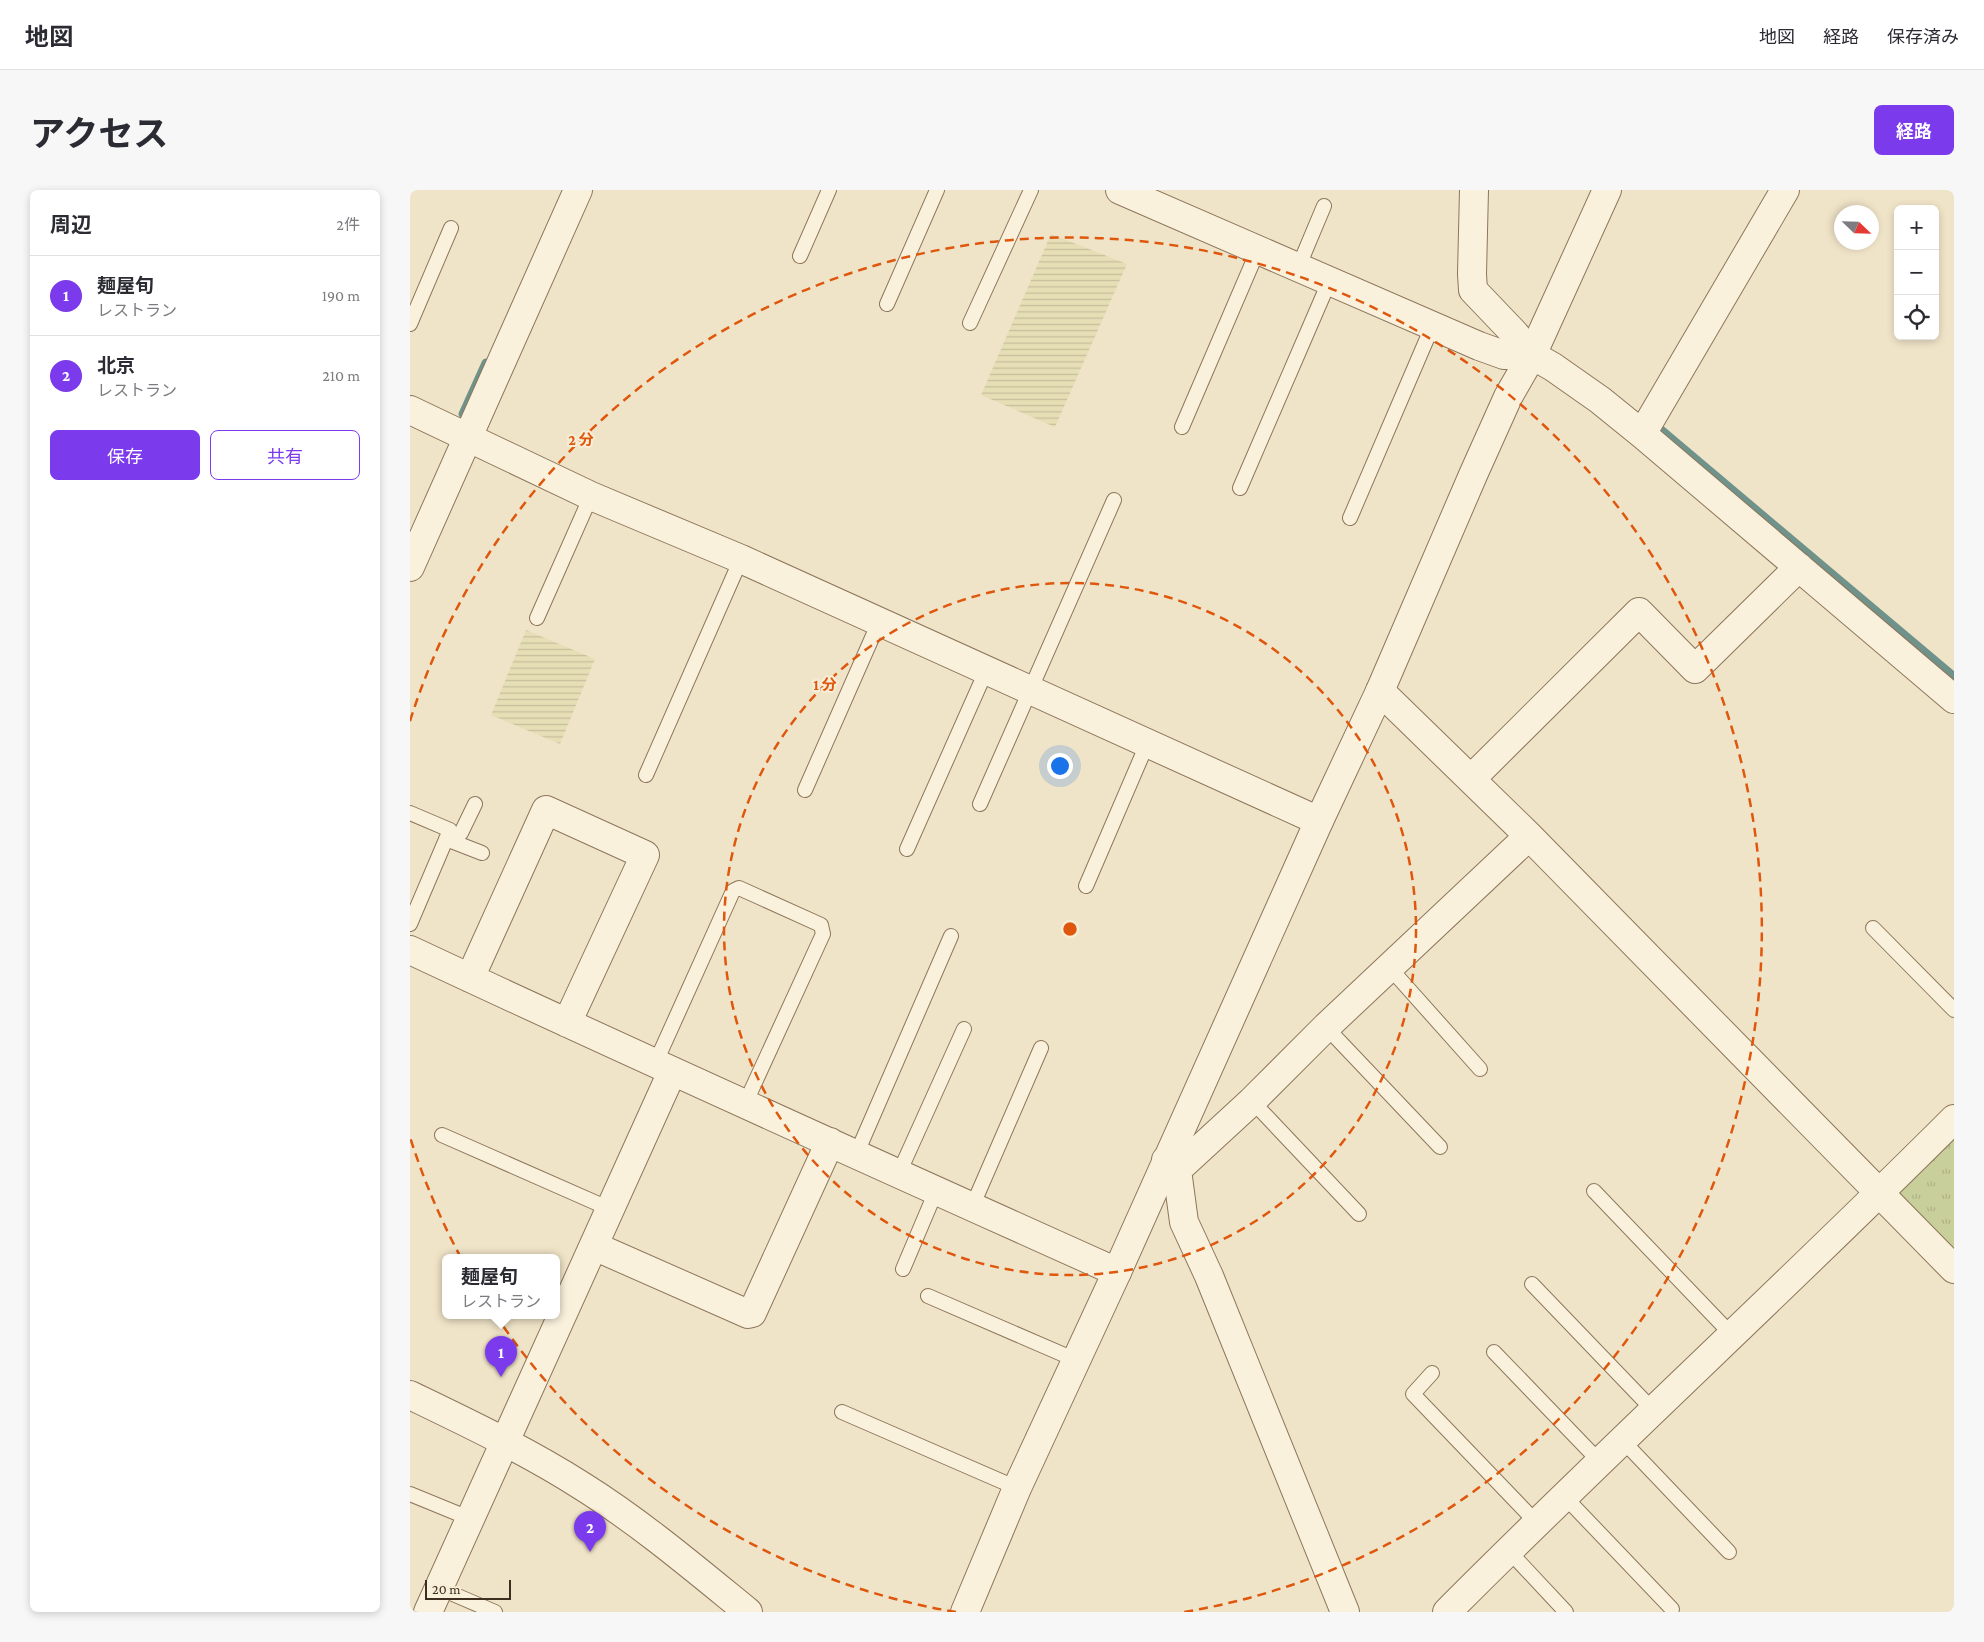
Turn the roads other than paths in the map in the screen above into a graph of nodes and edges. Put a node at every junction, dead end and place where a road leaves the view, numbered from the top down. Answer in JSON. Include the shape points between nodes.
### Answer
{"nodes":[{"id":1,"x":578,"y":190,"type":"edge"},
{"id":2,"x":829,"y":190,"type":"edge"},
{"id":3,"x":937,"y":190,"type":"edge"},
{"id":4,"x":1031,"y":190,"type":"edge"},
{"id":5,"x":1120,"y":190,"type":"edge"},
{"id":6,"x":1474,"y":190,"type":"edge"},
{"id":7,"x":1607,"y":190,"type":"edge"},
{"id":8,"x":1785,"y":190,"type":"edge"},
{"id":9,"x":1156,"y":197,"type":"edge"},
{"id":10,"x":1324,"y":206,"type":"dead end"},
{"id":11,"x":451,"y":228,"type":"dead end"},
{"id":12,"x":1258,"y":250,"type":"junction"},
{"id":13,"x":800,"y":256,"type":"dead end"},
{"id":14,"x":1298,"y":268,"type":"junction"},
{"id":15,"x":1329,"y":282,"type":"junction"},
{"id":16,"x":887,"y":304,"type":"dead end"},
{"id":17,"x":970,"y":323,"type":"dead end"},
{"id":18,"x":410,"y":324,"type":"edge"},
{"id":19,"x":1432,"y":327,"type":"junction"},
{"id":20,"x":1532,"y":355,"type":"junction"},
{"id":21,"x":410,"y":410,"type":"edge"},
{"id":22,"x":1182,"y":427,"type":"dead end"},
{"id":23,"x":1642,"y":434,"type":"junction"},
{"id":24,"x":468,"y":436,"type":"junction"},
{"id":25,"x":1240,"y":488,"type":"dead end"},
{"id":26,"x":592,"y":496,"type":"junction"},
{"id":27,"x":1114,"y":500,"type":"dead end"},
{"id":28,"x":1350,"y":518,"type":"dead end"},
{"id":29,"x":741,"y":560,"type":"junction"},
{"id":30,"x":410,"y":567,"type":"edge"},
{"id":31,"x":1799,"y":567,"type":"junction"},
{"id":32,"x":537,"y":618,"type":"dead end"},
{"id":33,"x":879,"y":622,"type":"junction"},
{"id":34,"x":986,"y":671,"type":"junction"},
{"id":35,"x":1029,"y":690,"type":"junction"},
{"id":36,"x":1380,"y":691,"type":"junction"},
{"id":37,"x":1954,"y":699,"type":"edge"},
{"id":38,"x":1147,"y":744,"type":"junction"},
{"id":39,"x":646,"y":775,"type":"dead end"},
{"id":40,"x":1471,"y":779,"type":"junction"},
{"id":41,"x":805,"y":790,"type":"dead end"},
{"id":42,"x":475,"y":804,"type":"dead end"},
{"id":43,"x":980,"y":804,"type":"dead end"},
{"id":44,"x":410,"y":813,"type":"edge"},
{"id":45,"x":1319,"y":822,"type":"junction"},
{"id":46,"x":1530,"y":836,"type":"junction"},
{"id":47,"x":449,"y":840,"type":"junction"},
{"id":48,"x":907,"y":849,"type":"dead end"},
{"id":49,"x":482,"y":854,"type":"dead end"},
{"id":50,"x":1086,"y":886,"type":"dead end"},
{"id":51,"x":410,"y":924,"type":"edge"},
{"id":52,"x":1873,"y":928,"type":"dead end"},
{"id":53,"x":951,"y":936,"type":"dead end"},
{"id":54,"x":410,"y":950,"type":"edge"},
{"id":55,"x":1389,"y":968,"type":"junction"},
{"id":56,"x":470,"y":978,"type":"junction"},
{"id":57,"x":1954,"y":1010,"type":"edge"},
{"id":58,"x":567,"y":1023,"type":"junction"},
{"id":59,"x":1326,"y":1027,"type":"junction"},
{"id":60,"x":964,"y":1029,"type":"dead end"},
{"id":61,"x":1042,"y":1048,"type":"dead end"},
{"id":62,"x":663,"y":1068,"type":"junction"},
{"id":63,"x":1480,"y":1069,"type":"dead end"},
{"id":64,"x":1252,"y":1101,"type":"junction"},
{"id":65,"x":746,"y":1104,"type":"junction"},
{"id":66,"x":1954,"y":1119,"type":"edge"},
{"id":67,"x":442,"y":1135,"type":"dead end"},
{"id":68,"x":830,"y":1142,"type":"junction"},
{"id":69,"x":1440,"y":1147,"type":"dead end"},
{"id":70,"x":856,"y":1155,"type":"junction"},
{"id":71,"x":1171,"y":1165,"type":"junction"},
{"id":72,"x":899,"y":1174,"type":"junction"},
{"id":73,"x":936,"y":1190,"type":"junction"},
{"id":74,"x":1594,"y":1191,"type":"dead end"},
{"id":75,"x":1881,"y":1193,"type":"junction"},
{"id":76,"x":972,"y":1207,"type":"junction"},
{"id":77,"x":610,"y":1209,"type":"junction"},
{"id":78,"x":1359,"y":1214,"type":"dead end"},
{"id":79,"x":594,"y":1246,"type":"junction"},
{"id":80,"x":903,"y":1269,"type":"dead end"},
{"id":81,"x":1954,"y":1269,"type":"edge"},
{"id":82,"x":1117,"y":1272,"type":"junction"},
{"id":83,"x":1532,"y":1284,"type":"dead end"},
{"id":84,"x":928,"y":1296,"type":"dead end"},
{"id":85,"x":1732,"y":1335,"type":"junction"},
{"id":86,"x":1494,"y":1352,"type":"dead end"},
{"id":87,"x":1076,"y":1360,"type":"junction"},
{"id":88,"x":1432,"y":1373,"type":"dead end"},
{"id":89,"x":410,"y":1395,"type":"edge"},
{"id":90,"x":1654,"y":1411,"type":"junction"},
{"id":91,"x":842,"y":1412,"type":"dead end"},
{"id":92,"x":1623,"y":1441,"type":"junction"},
{"id":93,"x":506,"y":1442,"type":"junction"},
{"id":94,"x":1600,"y":1462,"type":"junction"},
{"id":95,"x":1017,"y":1488,"type":"junction"},
{"id":96,"x":410,"y":1494,"type":"edge"},
{"id":97,"x":1564,"y":1496,"type":"junction"},
{"id":98,"x":471,"y":1519,"type":"junction"},
{"id":99,"x":1536,"y":1522,"type":"junction"},
{"id":100,"x":1508,"y":1550,"type":"junction"},
{"id":101,"x":1729,"y":1552,"type":"dead end"},
{"id":102,"x":434,"y":1600,"type":"edge"},
{"id":103,"x":1672,"y":1609,"type":"dead end"},
{"id":104,"x":495,"y":1612,"type":"edge"},
{"id":105,"x":748,"y":1612,"type":"edge"},
{"id":106,"x":965,"y":1612,"type":"edge"},
{"id":107,"x":1345,"y":1612,"type":"edge"},
{"id":108,"x":1447,"y":1612,"type":"edge"},
{"id":109,"x":1566,"y":1612,"type":"edge"}],
"edges":[{"from":1,"to":24,"type":"street"},
{"from":2,"to":13,"type":"lane"},
{"from":3,"to":16,"type":"lane"},
{"from":4,"to":17,"type":"lane"},
{"from":5,"to":9,"type":"street"},
{"from":6,"to":20,"type":"street","via":[[1473,290]]},
{"from":7,"to":20,"type":"street"},
{"from":8,"to":23,"type":"street"},
{"from":9,"to":12,"type":"street"},
{"from":10,"to":14,"type":"lane"},
{"from":11,"to":18,"type":"lane"},
{"from":12,"to":14,"type":"street"},
{"from":12,"to":22,"type":"lane"},
{"from":14,"to":15,"type":"street"},
{"from":15,"to":19,"type":"street"},
{"from":15,"to":25,"type":"lane"},
{"from":19,"to":20,"type":"street","via":[[1504,355]]},
{"from":19,"to":28,"type":"lane"},
{"from":20,"to":23,"type":"street","via":[[1600,400]]},
{"from":20,"to":36,"type":"street","via":[[1508,397]]},
{"from":21,"to":24,"type":"street"},
{"from":23,"to":31,"type":"street"},
{"from":24,"to":26,"type":"street"},
{"from":24,"to":30,"type":"street"},
{"from":26,"to":29,"type":"street"},
{"from":26,"to":32,"type":"lane"},
{"from":27,"to":35,"type":"lane"},
{"from":29,"to":33,"type":"street"},
{"from":29,"to":39,"type":"lane"},
{"from":31,"to":37,"type":"street"},
{"from":31,"to":40,"type":"street","via":[[1695,668],[1639,612]]},
{"from":33,"to":34,"type":"street"},
{"from":33,"to":41,"type":"lane"},
{"from":34,"to":35,"type":"street"},
{"from":34,"to":48,"type":"lane"},
{"from":35,"to":38,"type":"street"},
{"from":35,"to":43,"type":"lane"},
{"from":36,"to":40,"type":"street"},
{"from":36,"to":45,"type":"street"},
{"from":38,"to":45,"type":"street"},
{"from":38,"to":50,"type":"lane"},
{"from":40,"to":46,"type":"street"},
{"from":42,"to":47,"type":"lane","via":[[461,833]]},
{"from":44,"to":47,"type":"lane","via":[[450,830]]},
{"from":45,"to":71,"type":"street"},
{"from":46,"to":55,"type":"street"},
{"from":46,"to":75,"type":"street"},
{"from":47,"to":49,"type":"lane"},
{"from":47,"to":51,"type":"lane"},
{"from":52,"to":57,"type":"lane"},
{"from":53,"to":70,"type":"lane"},
{"from":54,"to":56,"type":"street"},
{"from":55,"to":59,"type":"street"},
{"from":55,"to":63,"type":"lane"},
{"from":56,"to":58,"type":"street"},
{"from":56,"to":58,"type":"street","via":[[546,810],[645,855]]},
{"from":58,"to":62,"type":"street"},
{"from":59,"to":64,"type":"street"},
{"from":59,"to":69,"type":"lane"},
{"from":60,"to":72,"type":"lane"},
{"from":61,"to":76,"type":"lane"},
{"from":62,"to":65,"type":"street"},
{"from":62,"to":65,"type":"lane","via":[[733,891],[739,888],[821,925],[823,934]]},
{"from":62,"to":77,"type":"street"},
{"from":64,"to":71,"type":"street"},
{"from":64,"to":78,"type":"lane"},
{"from":65,"to":68,"type":"street"},
{"from":66,"to":75,"type":"street"},
{"from":67,"to":77,"type":"lane"},
{"from":68,"to":70,"type":"street"},
{"from":68,"to":79,"type":"street","via":[[752,1313]]},
{"from":70,"to":72,"type":"street"},
{"from":71,"to":82,"type":"street"},
{"from":71,"to":107,"type":"street","via":[[1184,1222]]},
{"from":72,"to":73,"type":"street"},
{"from":73,"to":76,"type":"street"},
{"from":73,"to":80,"type":"lane"},
{"from":74,"to":85,"type":"lane"},
{"from":75,"to":81,"type":"street"},
{"from":75,"to":85,"type":"street"},
{"from":76,"to":82,"type":"street"},
{"from":77,"to":79,"type":"street"},
{"from":79,"to":93,"type":"street"},
{"from":82,"to":87,"type":"street"},
{"from":83,"to":90,"type":"lane"},
{"from":84,"to":87,"type":"lane"},
{"from":85,"to":90,"type":"street"},
{"from":86,"to":94,"type":"lane"},
{"from":87,"to":95,"type":"street"},
{"from":88,"to":99,"type":"lane","via":[[1413,1394]]},
{"from":89,"to":93,"type":"street"},
{"from":90,"to":92,"type":"street"},
{"from":91,"to":95,"type":"lane"},
{"from":92,"to":94,"type":"street"},
{"from":92,"to":101,"type":"lane"},
{"from":93,"to":98,"type":"street"},
{"from":93,"to":105,"type":"street","via":[[582,1486],[656,1536]]},
{"from":94,"to":97,"type":"street"},
{"from":95,"to":106,"type":"street"},
{"from":96,"to":98,"type":"lane"},
{"from":97,"to":99,"type":"street"},
{"from":97,"to":103,"type":"lane"},
{"from":98,"to":102,"type":"street"},
{"from":99,"to":100,"type":"street"},
{"from":100,"to":108,"type":"street"},
{"from":100,"to":109,"type":"lane"},
{"from":102,"to":104,"type":"lane"}]}
